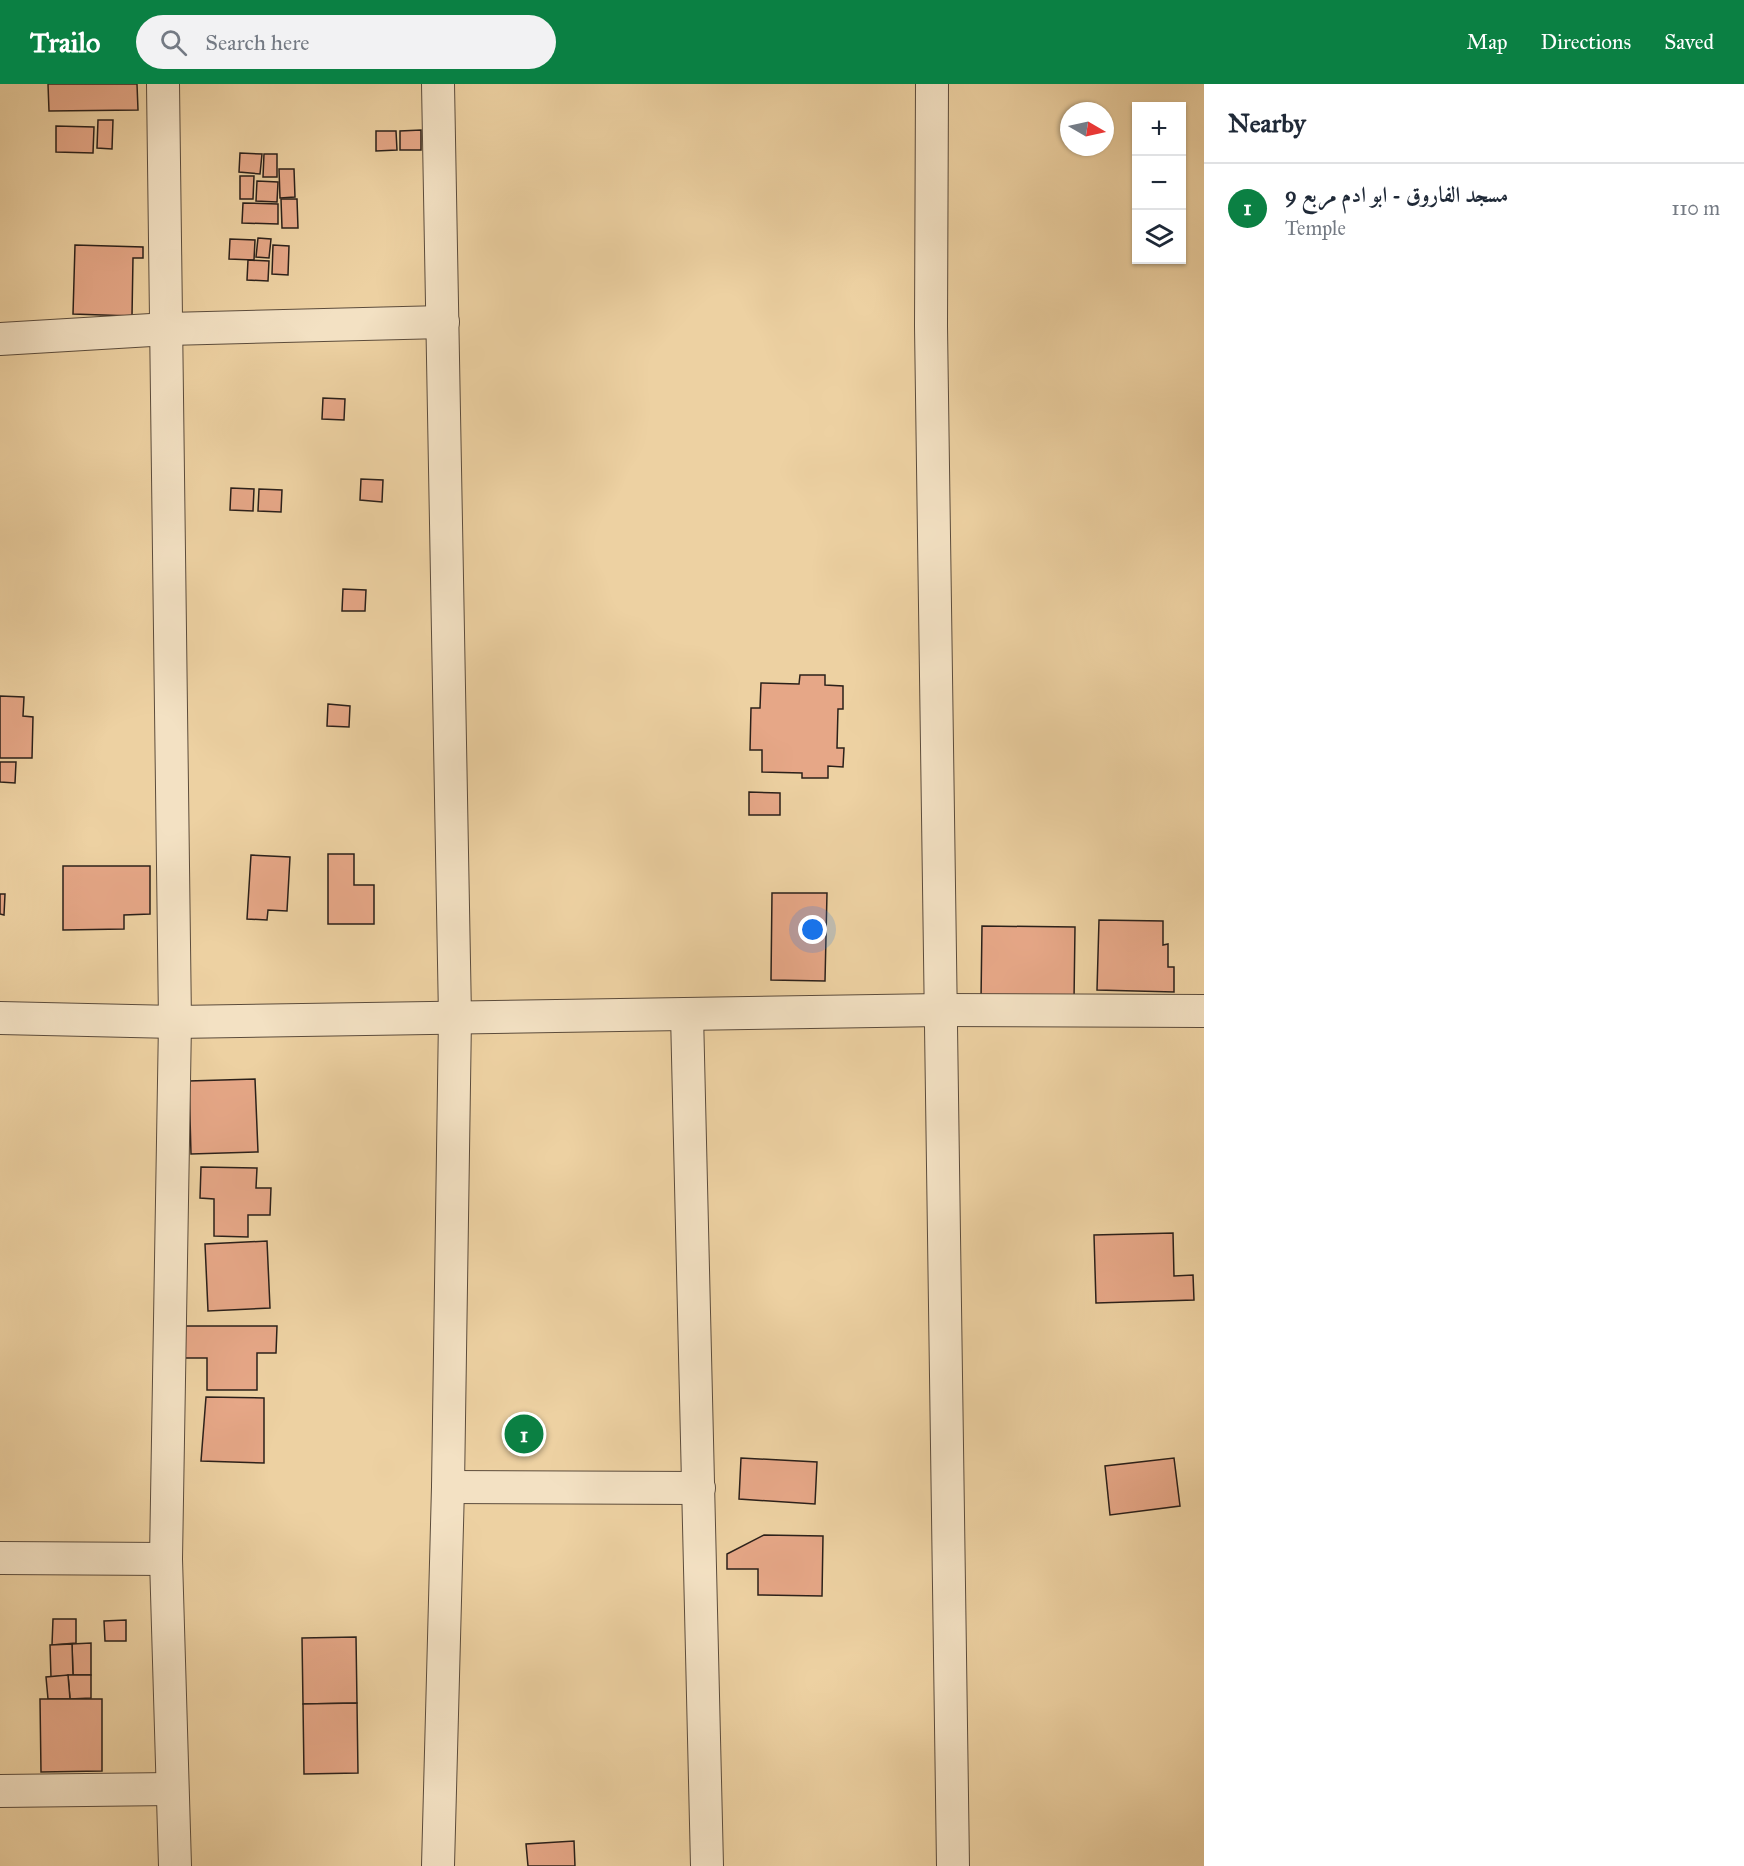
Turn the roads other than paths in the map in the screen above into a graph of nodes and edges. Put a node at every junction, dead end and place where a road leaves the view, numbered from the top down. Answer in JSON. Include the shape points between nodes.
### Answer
{"nodes":[{"id":1,"x":163,"y":84,"type":"edge"},
{"id":2,"x":438,"y":84,"type":"edge"},
{"id":3,"x":932,"y":84,"type":"edge"},
{"id":4,"x":443,"y":322,"type":"junction"},
{"id":5,"x":168,"y":329,"type":"junction"},
{"id":6,"x":0,"y":339,"type":"edge"},
{"id":7,"x":941,"y":1010,"type":"junction"},
{"id":8,"x":1204,"y":1011,"type":"edge"},
{"id":9,"x":687,"y":1014,"type":"junction"},
{"id":10,"x":455,"y":1017,"type":"junction"},
{"id":11,"x":0,"y":1018,"type":"edge"},
{"id":12,"x":175,"y":1022,"type":"junction"},
{"id":13,"x":448,"y":1487,"type":"junction"},
{"id":14,"x":699,"y":1488,"type":"junction"},
{"id":15,"x":0,"y":1558,"type":"edge"},
{"id":16,"x":166,"y":1559,"type":"junction"},
{"id":17,"x":172,"y":1789,"type":"junction"},
{"id":18,"x":0,"y":1791,"type":"edge"},
{"id":19,"x":175,"y":1866,"type":"edge"},
{"id":20,"x":438,"y":1866,"type":"edge"},
{"id":21,"x":707,"y":1866,"type":"edge"},
{"id":22,"x":954,"y":1866,"type":"edge"}],
"edges":[{"from":1,"to":5,"type":"street"},
{"from":2,"to":4,"type":"street"},
{"from":3,"to":7,"type":"street","via":[[931,326]]},
{"from":4,"to":5,"type":"street"},
{"from":4,"to":10,"type":"street"},
{"from":5,"to":6,"type":"street"},
{"from":5,"to":12,"type":"street"},
{"from":7,"to":8,"type":"street"},
{"from":7,"to":9,"type":"street"},
{"from":7,"to":22,"type":"street"},
{"from":9,"to":10,"type":"street"},
{"from":9,"to":14,"type":"street"},
{"from":10,"to":12,"type":"street"},
{"from":10,"to":13,"type":"street"},
{"from":11,"to":12,"type":"street"},
{"from":12,"to":16,"type":"street"},
{"from":13,"to":14,"type":"street"},
{"from":13,"to":20,"type":"street"},
{"from":14,"to":21,"type":"street"},
{"from":15,"to":16,"type":"street"},
{"from":16,"to":17,"type":"street"},
{"from":17,"to":18,"type":"street"},
{"from":17,"to":19,"type":"street"}]}
